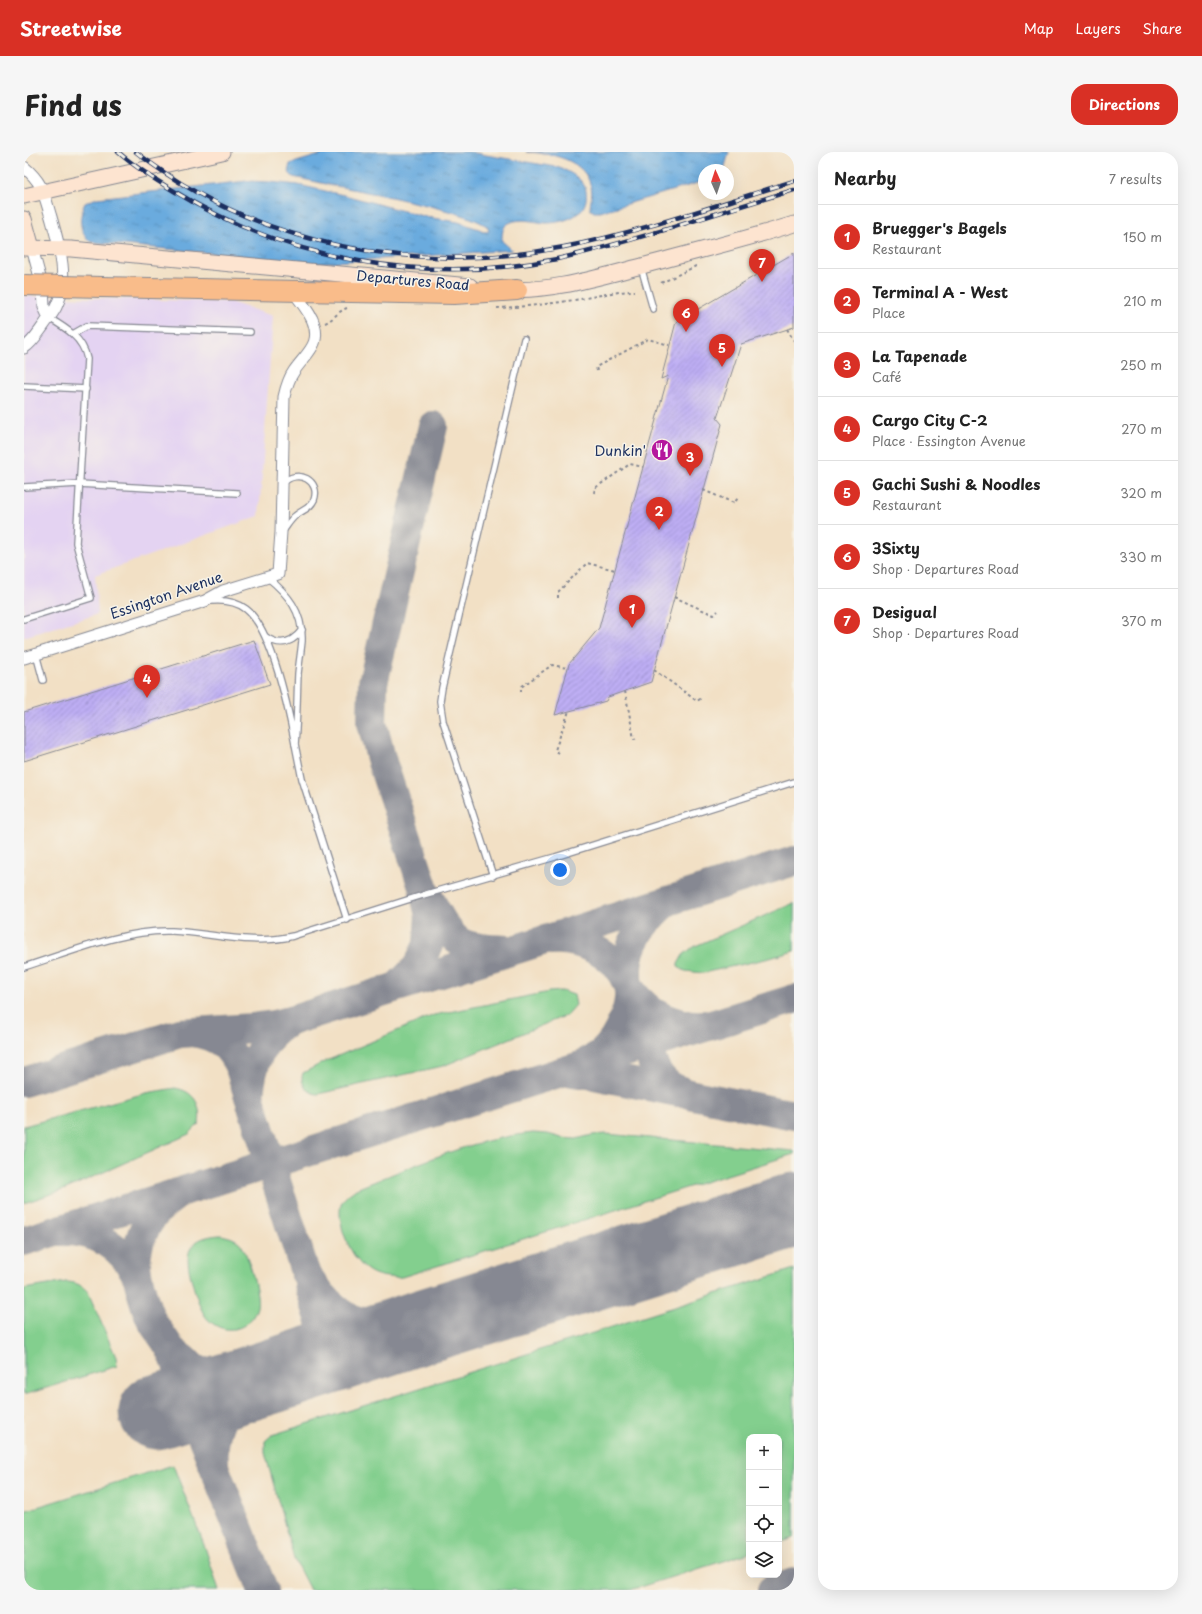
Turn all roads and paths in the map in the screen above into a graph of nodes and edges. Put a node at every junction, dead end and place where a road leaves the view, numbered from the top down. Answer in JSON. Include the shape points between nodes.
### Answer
{"nodes":[{"id":1,"x":222,"y":152,"type":"edge"},
{"id":2,"x":24,"y":167,"type":"edge"},
{"id":3,"x":43,"y":192,"type":"junction"},
{"id":4,"x":24,"y":196,"type":"edge"},
{"id":5,"x":24,"y":219,"type":"edge"},
{"id":6,"x":794,"y":224,"type":"edge"},
{"id":7,"x":28,"y":248,"type":"edge"},
{"id":8,"x":60,"y":249,"type":"junction"},
{"id":9,"x":641,"y":266,"type":"junction"},
{"id":10,"x":24,"y":285,"type":"edge"},
{"id":11,"x":292,"y":290,"type":"junction"},
{"id":12,"x":517,"y":290,"type":"junction"},
{"id":13,"x":653,"y":309,"type":"dead end"},
{"id":14,"x":49,"y":318,"type":"junction"},
{"id":15,"x":787,"y":329,"type":"dead end"},
{"id":16,"x":250,"y":332,"type":"dead end"},
{"id":17,"x":73,"y":334,"type":"junction"},
{"id":18,"x":524,"y":339,"type":"dead end"},
{"id":19,"x":794,"y":341,"type":"edge"},
{"id":20,"x":670,"y":345,"type":"dead end"},
{"id":21,"x":24,"y":348,"type":"edge"},
{"id":22,"x":597,"y":371,"type":"dead end"},
{"id":23,"x":24,"y":386,"type":"edge"},
{"id":24,"x":86,"y":389,"type":"junction"},
{"id":25,"x":643,"y":467,"type":"dead end"},
{"id":26,"x":79,"y":484,"type":"junction"},
{"id":27,"x":282,"y":484,"type":"junction"},
{"id":28,"x":24,"y":487,"type":"edge"},
{"id":29,"x":703,"y":490,"type":"dead end"},
{"id":30,"x":237,"y":493,"type":"dead end"},
{"id":31,"x":594,"y":493,"type":"dead end"},
{"id":32,"x":738,"y":498,"type":"dead end"},
{"id":33,"x":282,"y":532,"type":"junction"},
{"id":34,"x":615,"y":570,"type":"dead end"},
{"id":35,"x":267,"y":577,"type":"junction"},
{"id":36,"x":674,"y":597,"type":"dead end"},
{"id":37,"x":558,"y":598,"type":"dead end"},
{"id":38,"x":205,"y":601,"type":"junction"},
{"id":39,"x":718,"y":611,"type":"dead end"},
{"id":40,"x":24,"y":619,"type":"edge"},
{"id":41,"x":302,"y":630,"type":"junction"},
{"id":42,"x":266,"y":637,"type":"junction"},
{"id":43,"x":36,"y":654,"type":"junction"},
{"id":44,"x":24,"y":658,"type":"edge"},
{"id":45,"x":568,"y":668,"type":"dead end"},
{"id":46,"x":654,"y":670,"type":"dead end"},
{"id":47,"x":43,"y":680,"type":"dead end"},
{"id":48,"x":625,"y":691,"type":"dead end"},
{"id":49,"x":521,"y":692,"type":"dead end"},
{"id":50,"x":702,"y":698,"type":"dead end"},
{"id":51,"x":569,"y":711,"type":"dead end"},
{"id":52,"x":638,"y":738,"type":"dead end"},
{"id":53,"x":295,"y":744,"type":"junction"},
{"id":54,"x":559,"y":753,"type":"dead end"},
{"id":55,"x":794,"y":782,"type":"edge"},
{"id":56,"x":493,"y":876,"type":"junction"},
{"id":57,"x":346,"y":920,"type":"junction"},
{"id":58,"x":24,"y":967,"type":"edge"}],
"edges":[{"from":1,"to":3,"type":"street"},
{"from":2,"to":3,"type":"street","via":[[39,181]]},
{"from":3,"to":4,"type":"street"},
{"from":3,"to":8,"type":"street"},
{"from":5,"to":7,"type":"street"},
{"from":6,"to":9,"type":"street","name":"Departures Road"},
{"from":7,"to":8,"type":"street","name":"Departures Road"},
{"from":7,"to":14,"type":"street","via":[[44,288],[44,307]]},
{"from":8,"to":12,"type":"street","name":"Departures Road"},
{"from":8,"to":14,"type":"street","via":[[61,290]]},
{"from":9,"to":12,"type":"street","name":"Departures Road","via":[[574,283]]},
{"from":9,"to":13,"type":"lane"},
{"from":10,"to":11,"type":"highway","bridge":true},
{"from":11,"to":12,"type":"highway","via":[[454,294]]},
{"from":11,"to":27,"type":"street","name":"Essington Avenue","via":[[311,318],[315,336],[312,348],[294,371],[286,389],[283,405]]},
{"from":14,"to":17,"type":"lane"},
{"from":14,"to":21,"type":"street"},
{"from":15,"to":19,"type":"path"},
{"from":16,"to":17,"type":"lane","via":[[87,326]]},
{"from":17,"to":24,"type":"lane","via":[[86,355]]},
{"from":18,"to":56,"type":"lane","via":[[440,701],[443,720]]},
{"from":20,"to":22,"type":"path","via":[[648,339],[596,367]]},
{"from":23,"to":24,"type":"lane"},
{"from":24,"to":26,"type":"lane"},
{"from":25,"to":31,"type":"path","via":[[630,464],[595,488]]},
{"from":26,"to":28,"type":"lane"},
{"from":26,"to":30,"type":"lane"},
{"from":26,"to":40,"type":"lane","via":[[76,547],[91,598]]},
{"from":27,"to":33,"type":"street","name":"Essington Avenue"},
{"from":27,"to":33,"type":"lane","via":[[287,478],[302,477],[310,481],[315,489],[310,506],[296,515]]},
{"from":29,"to":32,"type":"path","via":[[734,503]]},
{"from":33,"to":35,"type":"street","name":"Essington Avenue","via":[[278,574]]},
{"from":34,"to":37,"type":"path","via":[[587,563],[558,592]]},
{"from":35,"to":38,"type":"street","name":"Essington Avenue","via":[[223,591]]},
{"from":35,"to":41,"type":"lane","via":[[291,601],[299,615]]},
{"from":36,"to":39,"type":"path","via":[[714,615]]},
{"from":38,"to":42,"type":"lane","via":[[220,600],[242,606],[257,621]]},
{"from":38,"to":43,"type":"street","name":"Essington Avenue"},
{"from":41,"to":42,"type":"lane","via":[[295,639],[286,642],[276,643]]},
{"from":41,"to":53,"type":"lane"},
{"from":42,"to":53,"type":"lane","via":[[287,704]]},
{"from":43,"to":44,"type":"street","name":"Essington Avenue"},
{"from":43,"to":47,"type":"lane"},
{"from":45,"to":49,"type":"path","via":[[552,665],[521,687]]},
{"from":46,"to":50,"type":"path","via":[[697,702]]},
{"from":48,"to":52,"type":"path","via":[[634,739]]},
{"from":51,"to":54,"type":"path","via":[[555,750]]},
{"from":53,"to":57,"type":"lane","via":[[302,779]]},
{"from":55,"to":56,"type":"lane"},
{"from":56,"to":57,"type":"lane"},
{"from":57,"to":58,"type":"lane","via":[[281,939],[153,932],[113,939]]}]}
